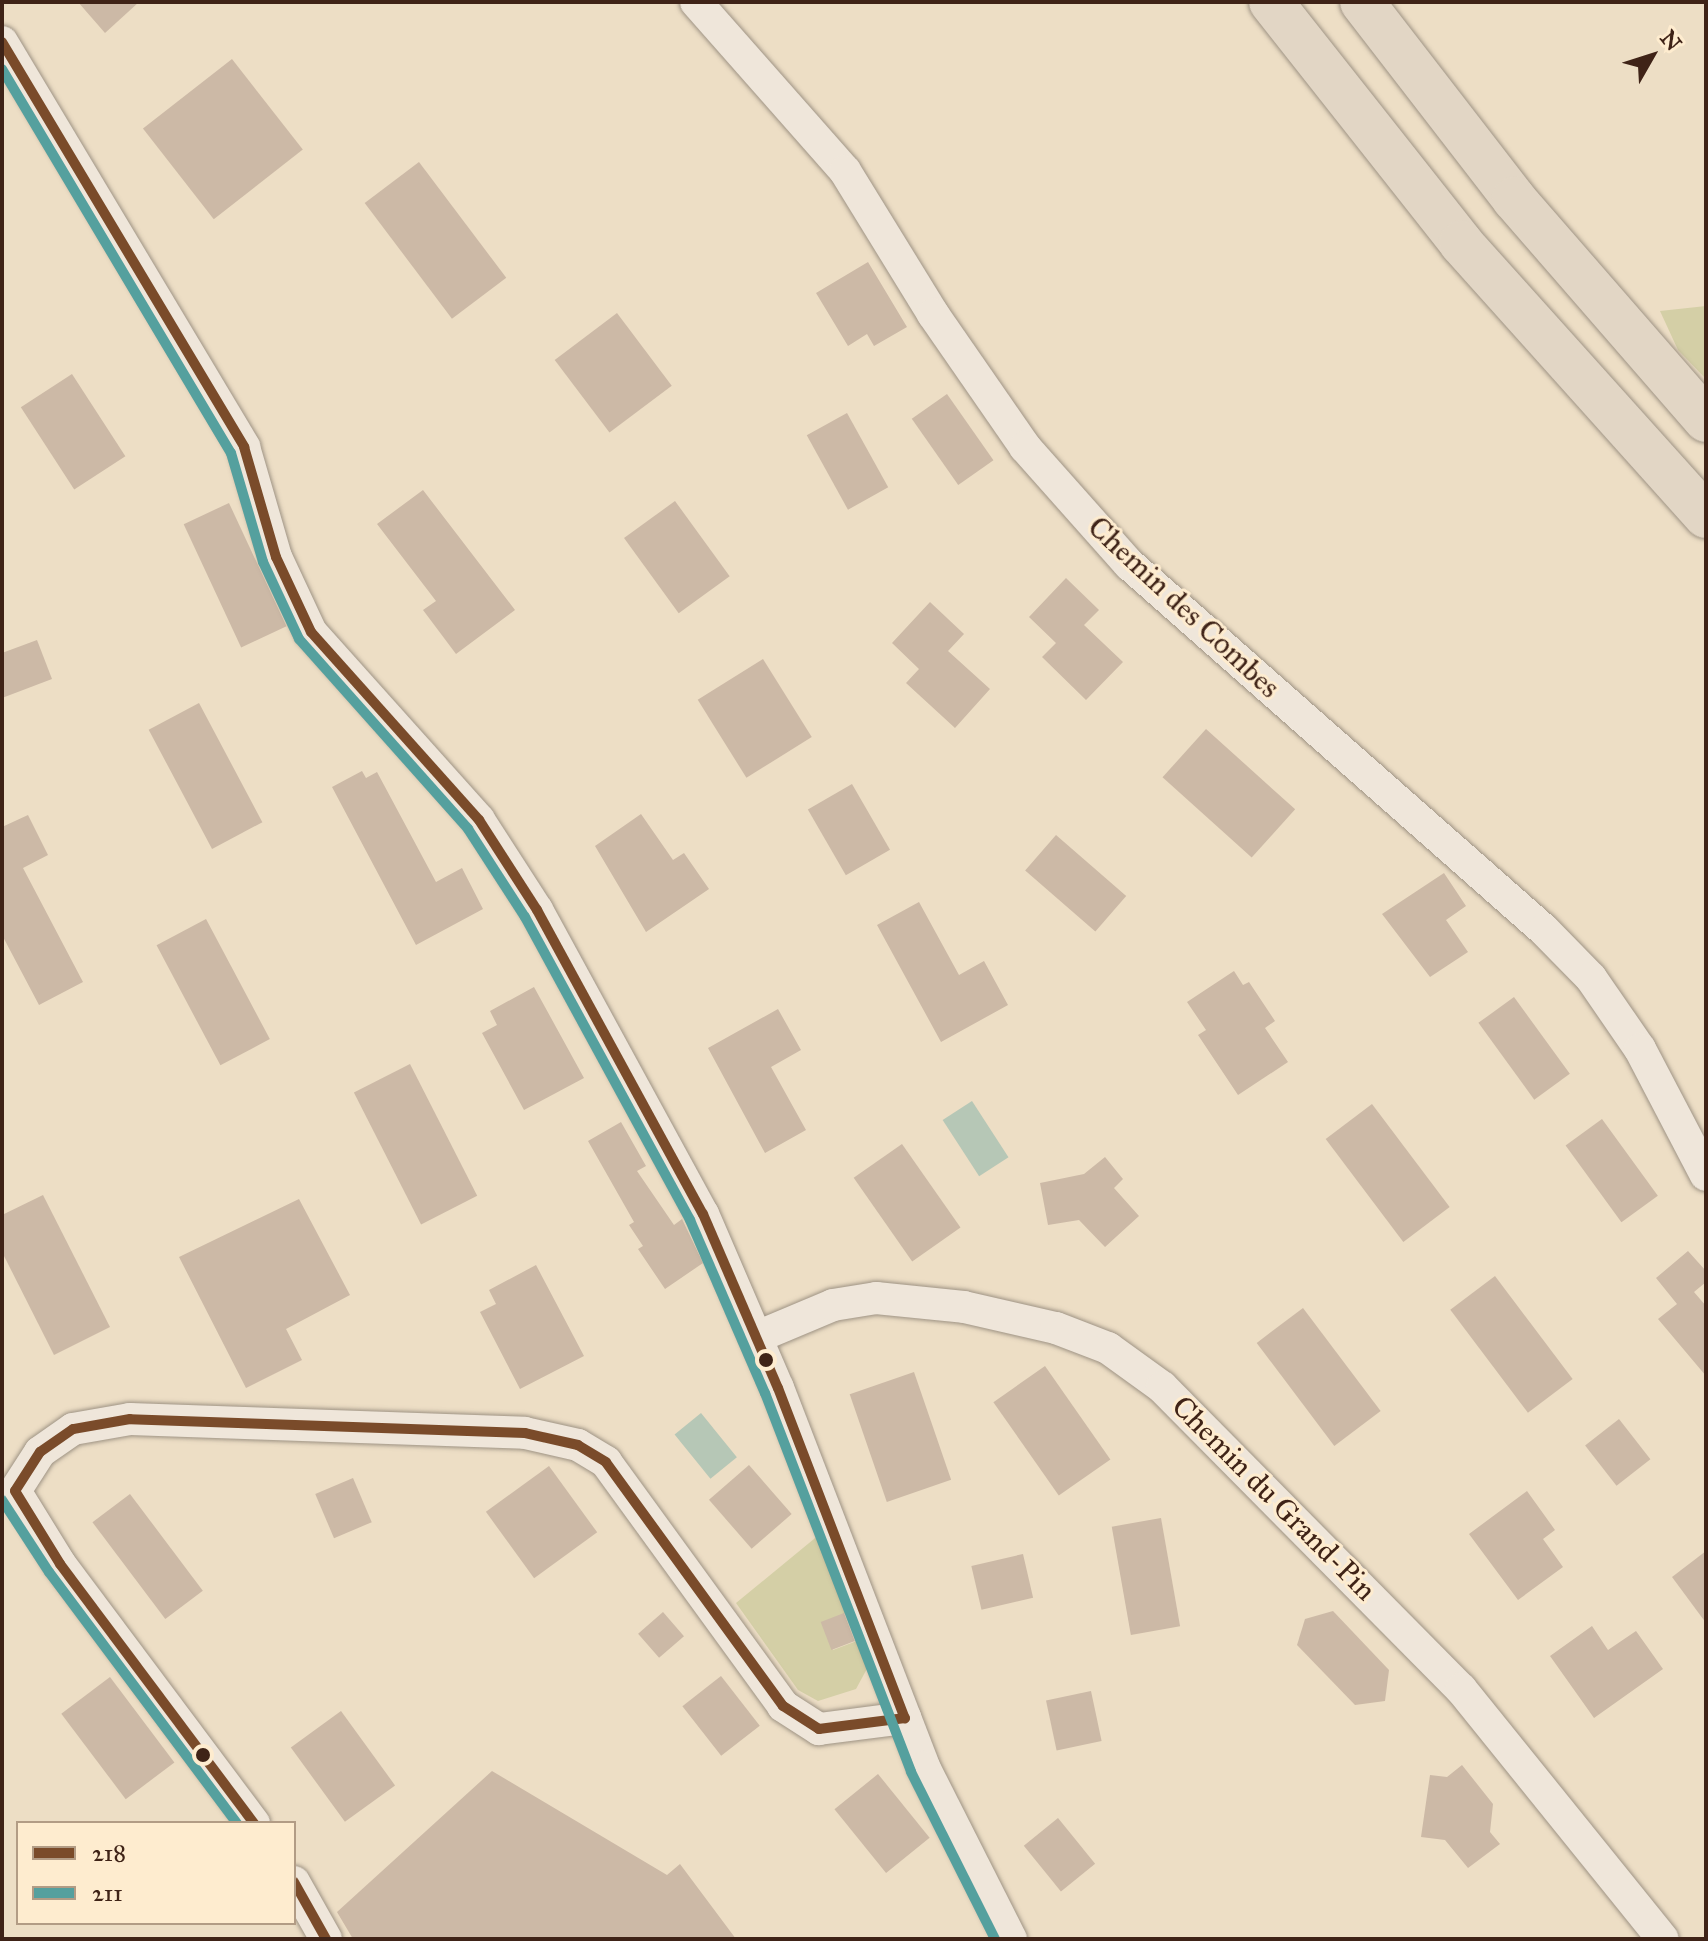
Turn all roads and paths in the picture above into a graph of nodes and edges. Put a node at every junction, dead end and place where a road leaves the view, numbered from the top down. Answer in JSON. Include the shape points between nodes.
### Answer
{"nodes":[{"id":1,"x":696,"y":2,"type":"edge"},
{"id":2,"x":1271,"y":2,"type":"edge"},
{"id":3,"x":1362,"y":2,"type":"edge"},
{"id":4,"x":2,"y":42,"type":"edge"},
{"id":5,"x":1706,"y":420,"type":"edge"},
{"id":6,"x":1706,"y":516,"type":"edge"},
{"id":7,"x":1706,"y":1175,"type":"edge"},
{"id":8,"x":757,"y":1337,"type":"junction"},
{"id":9,"x":9,"y":1488,"type":"edge"},
{"id":10,"x":905,"y":1718,"type":"junction"},
{"id":11,"x":253,"y":1821,"type":"edge"},
{"id":12,"x":296,"y":1886,"type":"edge"},
{"id":13,"x":326,"y":1939,"type":"edge"},
{"id":14,"x":1011,"y":1939,"type":"edge"},
{"id":15,"x":1663,"y":1939,"type":"edge"}],
"edges":[{"from":1,"to":7,"type":"street","name":"Chemin des Combes","via":[[845,171],[933,314],[1025,447],[1129,564],[1544,930],[1591,978],[1640,1049]]},
{"from":2,"to":6,"type":"highway","via":[[1382,147],[1546,342]]},
{"from":3,"to":5,"type":"highway","via":[[1438,105],[1596,298]]},
{"from":4,"to":8,"type":"street","via":[[244,447],[276,557],[311,632],[479,820],[537,910],[703,1214]]},
{"from":8,"to":10,"type":"street"},
{"from":8,"to":15,"type":"street","name":"Chemin du Grand-Pin","via":[[833,1305],[876,1298],[964,1307],[1056,1328],[1108,1348],[1162,1387],[1461,1689]]},
{"from":9,"to":10,"type":"street","via":[[40,1452],[73,1429],[130,1419],[525,1433],[578,1445],[606,1462],[783,1706],[819,1729]]},
{"from":9,"to":11,"type":"street"},
{"from":10,"to":14,"type":"street"},
{"from":12,"to":13,"type":"street"}]}
